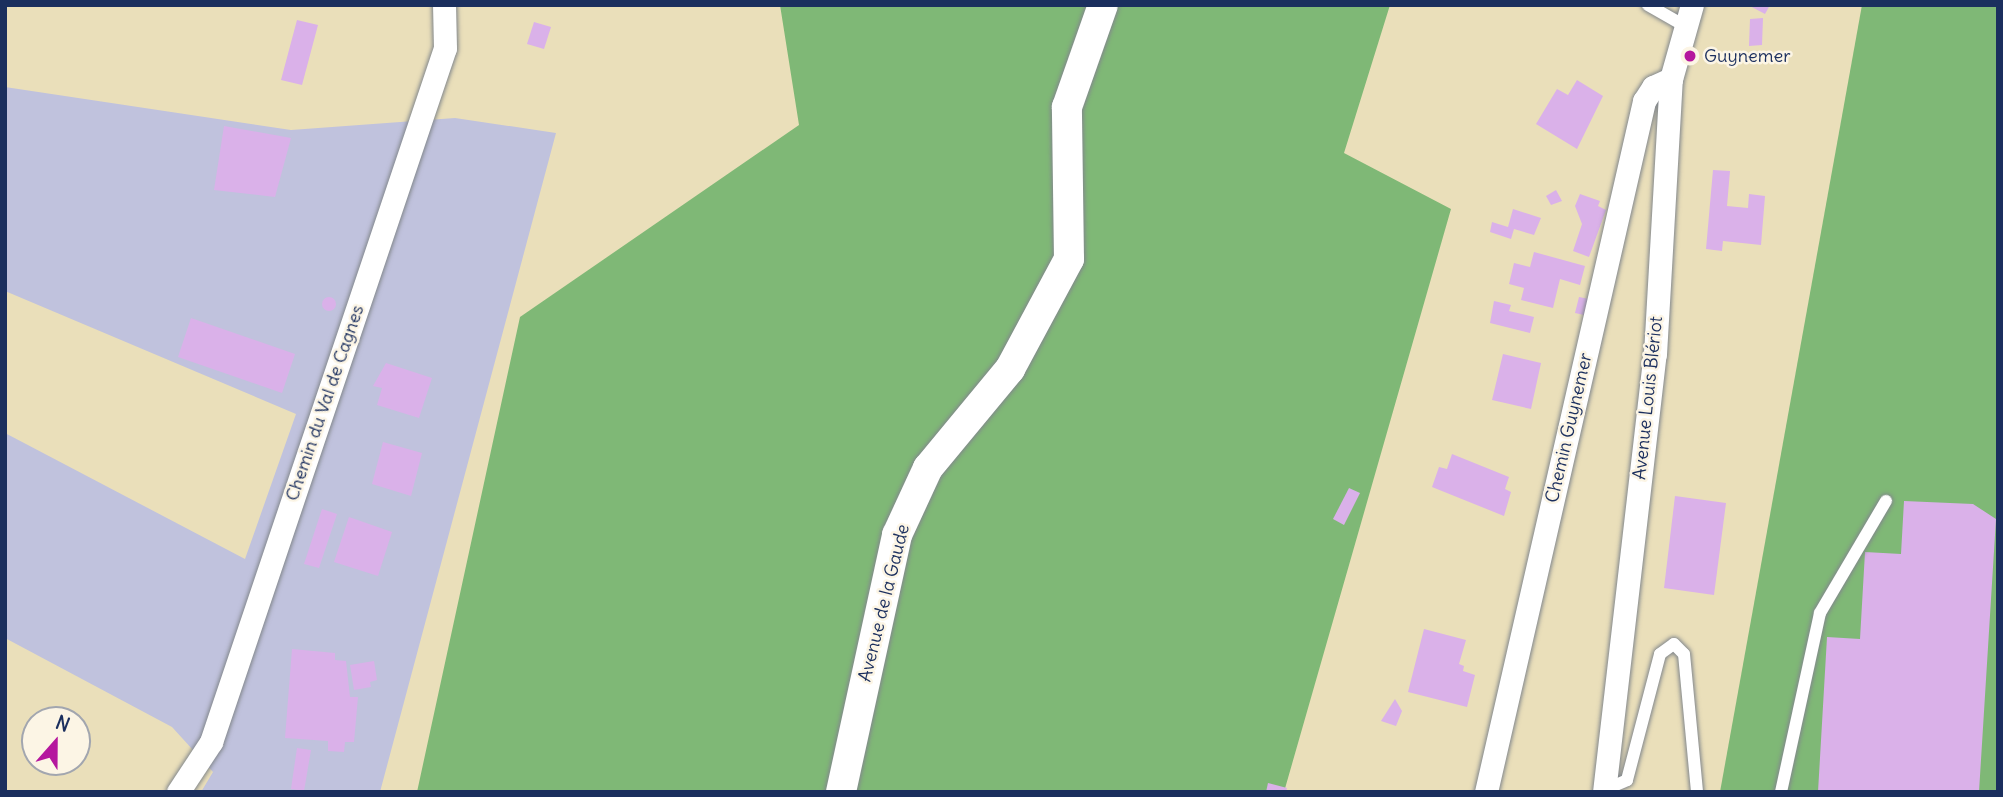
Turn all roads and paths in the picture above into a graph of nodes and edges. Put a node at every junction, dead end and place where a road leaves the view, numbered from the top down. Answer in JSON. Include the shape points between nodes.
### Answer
{"nodes":[{"id":1,"x":444,"y":5,"type":"edge"},
{"id":2,"x":1103,"y":5,"type":"edge"},
{"id":3,"x":1653,"y":7,"type":"edge"},
{"id":4,"x":1688,"y":16,"type":"edge"},
{"id":5,"x":1671,"y":79,"type":"junction"},
{"id":6,"x":1886,"y":500,"type":"dead end"},
{"id":7,"x":1604,"y":791,"type":"edge"},
{"id":8,"x":178,"y":792,"type":"edge"},
{"id":9,"x":841,"y":792,"type":"edge"},
{"id":10,"x":1486,"y":792,"type":"edge"},
{"id":11,"x":1697,"y":792,"type":"edge"},
{"id":12,"x":1781,"y":792,"type":"edge"}],
"edges":[{"from":1,"to":8,"type":"street","name":"Chemin du Val de Cagnes","via":[[445,48],[225,703],[211,742]]},
{"from":2,"to":9,"type":"street","name":"Avenue de la Gaude","via":[[1067,107],[1069,259],[1010,369],[928,468],[897,535]]},
{"from":3,"to":4,"type":"lane"},
{"from":4,"to":5,"type":"street","name":"Avenue Louis Blériot"},
{"from":5,"to":7,"type":"street","name":"Avenue Louis Blériot","via":[[1655,354]]},
{"from":5,"to":10,"type":"street","name":"Chemin Guynemer","via":[[1653,87],[1644,101]]},
{"from":6,"to":12,"type":"lane","via":[[1820,612]]},
{"from":7,"to":11,"type":"lane","via":[[1627,780],[1660,654],[1674,644],[1684,654]]}]}
